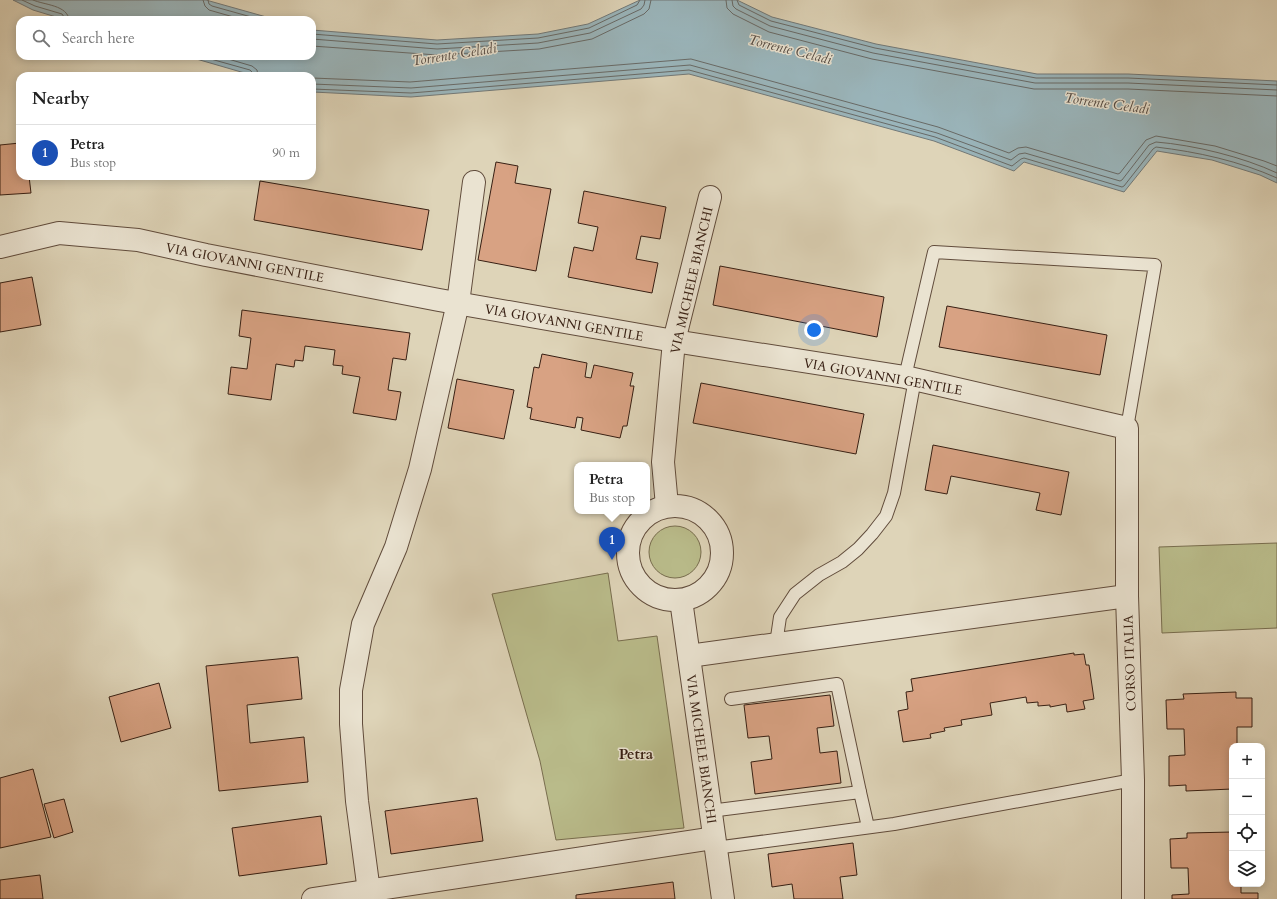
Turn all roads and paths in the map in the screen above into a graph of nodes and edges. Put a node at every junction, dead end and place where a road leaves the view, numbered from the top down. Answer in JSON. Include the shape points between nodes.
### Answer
{"nodes":[{"id":1,"x":474,"y":182,"type":"dead end"},
{"id":2,"x":710,"y":197,"type":"dead end"},
{"id":3,"x":0,"y":247,"type":"edge"},
{"id":4,"x":458,"y":303,"type":"junction"},
{"id":5,"x":674,"y":341,"type":"junction"},
{"id":6,"x":910,"y":378,"type":"junction"},
{"id":7,"x":1127,"y":428,"type":"junction"},
{"id":8,"x":667,"y":506,"type":"junction"},
{"id":9,"x":649,"y":514,"type":"edge"},
{"id":10,"x":650,"y":514,"type":"edge"},
{"id":11,"x":1127,"y":596,"type":"junction"},
{"id":12,"x":681,"y":600,"type":"junction"},
{"id":13,"x":776,"y":644,"type":"junction"},
{"id":14,"x":689,"y":656,"type":"junction"},
{"id":15,"x":731,"y":699,"type":"dead end"},
{"id":16,"x":1133,"y":780,"type":"junction"},
{"id":17,"x":860,"y":792,"type":"junction"},
{"id":18,"x":710,"y":811,"type":"junction"},
{"id":19,"x":868,"y":828,"type":"junction"},
{"id":20,"x":715,"y":843,"type":"junction"},
{"id":21,"x":369,"y":895,"type":"edge"},
{"id":22,"x":313,"y":899,"type":"edge"},
{"id":23,"x":723,"y":899,"type":"edge"},
{"id":24,"x":1133,"y":899,"type":"edge"}],
"edges":[{"from":1,"to":4,"type":"street"},
{"from":2,"to":5,"type":"street","name":"VIA MICHELE BIANCHI"},
{"from":3,"to":4,"type":"street","name":"VIA GIOVANNI GENTILE","via":[[59,233],[138,240]]},
{"from":4,"to":5,"type":"street","name":"VIA GIOVANNI GENTILE"},
{"from":4,"to":21,"type":"street","via":[[420,469],[396,547],[364,624],[351,690],[356,800]]},
{"from":5,"to":6,"type":"street","name":"VIA GIOVANNI GENTILE"},
{"from":5,"to":8,"type":"street","name":"VIA MICHELE BIANCHI","via":[[663,462]]},
{"from":6,"to":7,"type":"street","name":"VIA GIOVANNI GENTILE"},
{"from":6,"to":7,"type":"lane","via":[[934,252],[1155,265]]},
{"from":6,"to":13,"type":"lane","via":[[894,493],[886,516],[858,550],[795,594],[780,617]]},
{"from":7,"to":11,"type":"street","name":"CORSO ITALIA"},
{"from":8,"to":10,"type":"street"},
{"from":8,"to":12,"type":"street","via":[[682,506],[696,510],[708,519],[717,531],[722,546],[722,561],[717,575],[708,587],[695,596]]},
{"from":9,"to":12,"type":"street","via":[[639,522],[631,536],[628,552],[630,568],[638,582],[650,593],[665,599]]},
{"from":11,"to":13,"type":"street"},
{"from":11,"to":16,"type":"street","name":"CORSO ITALIA"},
{"from":12,"to":14,"type":"street","name":"VIA MICHELE BIANCHI"},
{"from":13,"to":14,"type":"street"},
{"from":14,"to":18,"type":"street","name":"VIA MICHELE BIANCHI"},
{"from":15,"to":17,"type":"lane","via":[[837,684]]},
{"from":16,"to":19,"type":"lane"},
{"from":16,"to":24,"type":"street","name":"CORSO ITALIA"},
{"from":17,"to":18,"type":"lane"},
{"from":17,"to":19,"type":"lane"},
{"from":18,"to":20,"type":"street","name":"VIA MICHELE BIANCHI"},
{"from":19,"to":20,"type":"lane"},
{"from":20,"to":21,"type":"street"},
{"from":20,"to":23,"type":"street","name":"VIA MICHELE BIANCHI"},
{"from":21,"to":22,"type":"street"}]}
